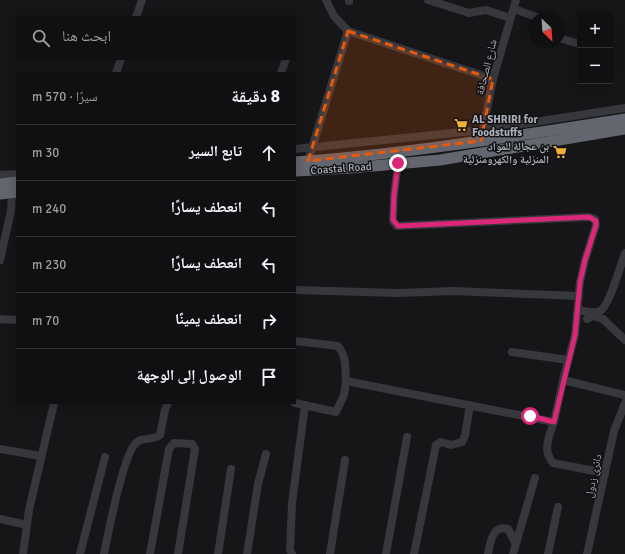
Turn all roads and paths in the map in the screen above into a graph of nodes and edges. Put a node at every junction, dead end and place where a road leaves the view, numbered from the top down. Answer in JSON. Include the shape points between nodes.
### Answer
{"nodes":[{"id":1,"x":142,"y":0,"type":"edge"},
{"id":2,"x":326,"y":0,"type":"edge"},
{"id":3,"x":428,"y":0,"type":"edge"},
{"id":4,"x":516,"y":0,"type":"edge"},
{"id":5,"x":514,"y":9,"type":"junction"},
{"id":6,"x":529,"y":14,"type":"edge"},
{"id":7,"x":136,"y":16,"type":"edge"},
{"id":8,"x":510,"y":18,"type":"junction"},
{"id":9,"x":348,"y":31,"type":"junction"},
{"id":10,"x":565,"y":40,"type":"edge"},
{"id":11,"x":577,"y":43,"type":"edge"},
{"id":12,"x":121,"y":60,"type":"edge"},
{"id":13,"x":286,"y":60,"type":"edge"},
{"id":14,"x":116,"y":72,"type":"edge"},
{"id":15,"x":281,"y":72,"type":"edge"},
{"id":16,"x":493,"y":79,"type":"junction"},
{"id":17,"x":625,"y":108,"type":"edge"},
{"id":18,"x":625,"y":119,"type":"edge"},
{"id":19,"x":483,"y":130,"type":"junction"},
{"id":20,"x":625,"y":130,"type":"edge"},
{"id":21,"x":481,"y":141,"type":"junction"},
{"id":22,"x":312,"y":148,"type":"junction"},
{"id":23,"x":296,"y":149,"type":"edge"},
{"id":24,"x":308,"y":161,"type":"junction"},
{"id":25,"x":296,"y":162,"type":"edge"},
{"id":26,"x":398,"y":163,"type":"junction"},
{"id":27,"x":296,"y":171,"type":"edge"},
{"id":28,"x":16,"y":174,"type":"edge"},
{"id":29,"x":0,"y":175,"type":"edge"},
{"id":30,"x":16,"y":182,"type":"edge"},
{"id":31,"x":0,"y":184,"type":"edge"},
{"id":32,"x":14,"y":193,"type":"edge"},
{"id":33,"x":0,"y":194,"type":"edge"},
{"id":34,"x":625,"y":253,"type":"edge"},
{"id":35,"x":0,"y":260,"type":"edge"},
{"id":36,"x":296,"y":290,"type":"edge"},
{"id":37,"x":578,"y":296,"type":"junction"},
{"id":38,"x":578,"y":310,"type":"junction"},
{"id":39,"x":0,"y":318,"type":"edge"},
{"id":40,"x":587,"y":319,"type":"dead end"},
{"id":41,"x":16,"y":320,"type":"edge"},
{"id":42,"x":625,"y":340,"type":"edge"},
{"id":43,"x":296,"y":341,"type":"edge"},
{"id":44,"x":512,"y":352,"type":"dead end"},
{"id":45,"x":568,"y":360,"type":"junction"},
{"id":46,"x":563,"y":380,"type":"junction"},
{"id":47,"x":346,"y":381,"type":"junction"},
{"id":48,"x":625,"y":395,"type":"edge"},
{"id":49,"x":296,"y":403,"type":"edge"},
{"id":50,"x":54,"y":404,"type":"edge"},
{"id":51,"x":168,"y":404,"type":"edge"},
{"id":52,"x":625,"y":404,"type":"edge"},
{"id":53,"x":305,"y":405,"type":"junction"},
{"id":54,"x":470,"y":405,"type":"junction"},
{"id":55,"x":554,"y":422,"type":"junction"},
{"id":56,"x":407,"y":437,"type":"dead end"},
{"id":57,"x":0,"y":449,"type":"edge"},
{"id":58,"x":266,"y":454,"type":"dead end"},
{"id":59,"x":41,"y":456,"type":"junction"},
{"id":60,"x":105,"y":457,"type":"dead end"},
{"id":61,"x":345,"y":460,"type":"dead end"},
{"id":62,"x":231,"y":469,"type":"dead end"},
{"id":63,"x":605,"y":473,"type":"junction"},
{"id":64,"x":535,"y":478,"type":"dead end"},
{"id":65,"x":558,"y":507,"type":"dead end"},
{"id":66,"x":0,"y":518,"type":"edge"},
{"id":67,"x":27,"y":525,"type":"junction"},
{"id":68,"x":515,"y":542,"type":"junction"},
{"id":69,"x":23,"y":554,"type":"edge"},
{"id":70,"x":80,"y":554,"type":"edge"},
{"id":71,"x":104,"y":554,"type":"edge"},
{"id":72,"x":150,"y":554,"type":"edge"},
{"id":73,"x":178,"y":554,"type":"edge"},
{"id":74,"x":218,"y":554,"type":"edge"},
{"id":75,"x":247,"y":554,"type":"edge"},
{"id":76,"x":292,"y":554,"type":"edge"},
{"id":77,"x":330,"y":554,"type":"edge"},
{"id":78,"x":386,"y":554,"type":"edge"},
{"id":79,"x":414,"y":554,"type":"edge"},
{"id":80,"x":488,"y":554,"type":"edge"},
{"id":81,"x":513,"y":554,"type":"edge"},
{"id":82,"x":548,"y":554,"type":"edge"},
{"id":83,"x":587,"y":554,"type":"edge"}],
"edges":[{"from":1,"to":7,"type":"street"},
{"from":2,"to":9,"type":"street","via":[[334,16]]},
{"from":3,"to":8,"type":"street","via":[[469,14],[486,10]]},
{"from":4,"to":5,"type":"street","name":"شارع الصحافة"},
{"from":5,"to":6,"type":"street"},
{"from":5,"to":8,"type":"street","name":"شارع الصحافة"},
{"from":8,"to":16,"type":"street","name":"شارع الصحافة"},
{"from":9,"to":16,"type":"street"},
{"from":9,"to":22,"type":"street"},
{"from":10,"to":11,"type":"street"},
{"from":12,"to":14,"type":"street"},
{"from":13,"to":15,"type":"street"},
{"from":16,"to":19,"type":"street","name":"شارع الصحافة"},
{"from":17,"to":19,"type":"street"},
{"from":18,"to":21,"type":"highway","name":"Coastal Road"},
{"from":19,"to":21,"type":"street","name":"شارع الصحافة"},
{"from":19,"to":22,"type":"street"},
{"from":20,"to":26,"type":"highway","name":"Coastal Road","via":[[440,160]]},
{"from":21,"to":24,"type":"highway","name":"Coastal Road"},
{"from":22,"to":23,"type":"street"},
{"from":22,"to":24,"type":"street"},
{"from":24,"to":25,"type":"highway","name":"Coastal Road"},
{"from":26,"to":27,"type":"highway","name":"Coastal Road"},
{"from":26,"to":37,"type":"street","via":[[393,220],[398,226],[592,218],[596,225],[585,260]]},
{"from":28,"to":29,"type":"street"},
{"from":30,"to":31,"type":"highway"},
{"from":32,"to":33,"type":"highway"},
{"from":32,"to":35,"type":"street"},
{"from":34,"to":38,"type":"street","via":[[602,310]]},
{"from":36,"to":37,"type":"street","via":[[398,293],[453,291]]},
{"from":37,"to":38,"type":"street"},
{"from":38,"to":45,"type":"street"},
{"from":39,"to":41,"type":"street"},
{"from":40,"to":42,"type":"street","via":[[592,316],[603,319]]},
{"from":43,"to":47,"type":"street","via":[[338,346],[343,352]]},
{"from":44,"to":45,"type":"street"},
{"from":45,"to":46,"type":"street"},
{"from":46,"to":48,"type":"street"},
{"from":46,"to":55,"type":"street"},
{"from":47,"to":53,"type":"street","via":[[344,396],[336,412]]},
{"from":47,"to":54,"type":"street"},
{"from":49,"to":53,"type":"street"},
{"from":50,"to":59,"type":"street"},
{"from":51,"to":71,"type":"street","via":[[160,435],[138,441],[133,445],[125,466]]},
{"from":52,"to":63,"type":"street","name":"دائرى زدول","via":[[616,423]]},
{"from":53,"to":76,"type":"street","via":[[292,503]]},
{"from":54,"to":55,"type":"street"},
{"from":54,"to":79,"type":"street","via":[[462,442],[451,445],[441,442],[436,445]]},
{"from":55,"to":63,"type":"street","via":[[547,444],[549,458],[553,463]]},
{"from":56,"to":78,"type":"street"},
{"from":57,"to":59,"type":"street"},
{"from":58,"to":75,"type":"street","via":[[258,484]]},
{"from":59,"to":67,"type":"street"},
{"from":60,"to":70,"type":"street"},
{"from":61,"to":77,"type":"street"},
{"from":62,"to":74,"type":"street"},
{"from":63,"to":83,"type":"street","name":"دائرى زدول"},
{"from":64,"to":68,"type":"street"},
{"from":65,"to":82,"type":"street"},
{"from":66,"to":67,"type":"street"},
{"from":67,"to":69,"type":"street"},
{"from":68,"to":80,"type":"street","via":[[508,529],[500,528],[492,536]]},
{"from":68,"to":81,"type":"street"},
{"from":72,"to":73,"type":"street","via":[[168,449],[174,443],[180,442],[192,444],[195,449]]}]}
